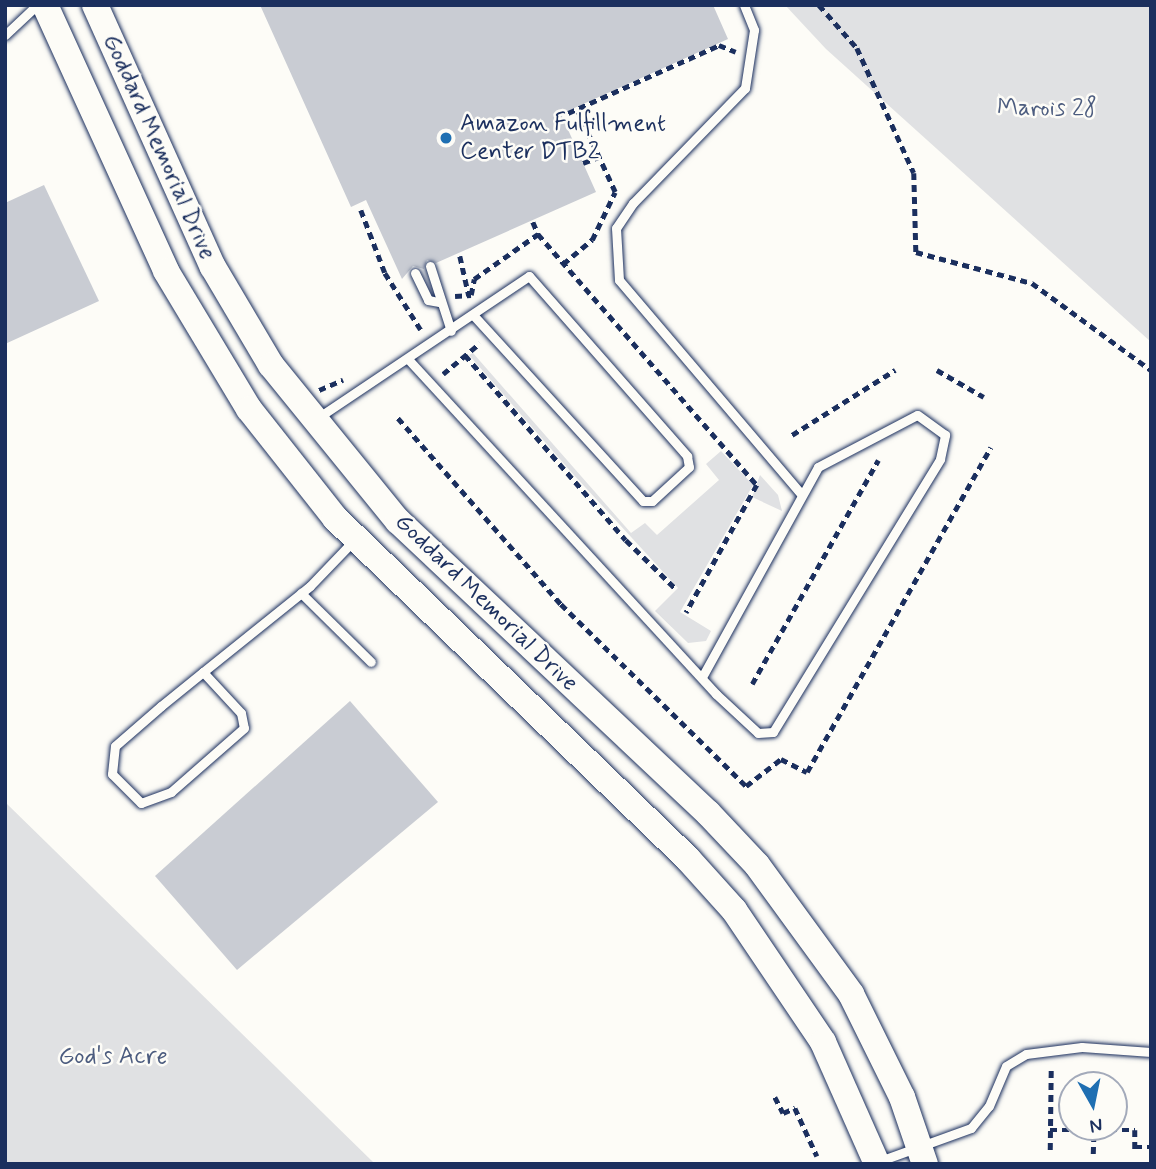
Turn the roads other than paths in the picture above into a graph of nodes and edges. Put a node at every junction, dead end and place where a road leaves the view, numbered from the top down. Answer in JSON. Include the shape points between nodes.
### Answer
{"nodes":[{"id":1,"x":37,"y":5,"type":"edge"},
{"id":2,"x":45,"y":5,"type":"edge"},
{"id":3,"x":95,"y":5,"type":"edge"},
{"id":4,"x":744,"y":5,"type":"edge"},
{"id":5,"x":5,"y":35,"type":"edge"},
{"id":6,"x":430,"y":266,"type":"dead end"},
{"id":7,"x":415,"y":273,"type":"dead end"},
{"id":8,"x":438,"y":302,"type":"junction"},
{"id":9,"x":474,"y":316,"type":"junction"},
{"id":10,"x":451,"y":331,"type":"junction"},
{"id":11,"x":408,"y":359,"type":"junction"},
{"id":12,"x":314,"y":420,"type":"junction"},
{"id":13,"x":802,"y":495,"type":"junction"},
{"id":14,"x":356,"y":538,"type":"junction"},
{"id":15,"x":301,"y":593,"type":"junction"},
{"id":16,"x":371,"y":662,"type":"dead end"},
{"id":17,"x":203,"y":672,"type":"junction"},
{"id":18,"x":702,"y":677,"type":"junction"},
{"id":19,"x":1151,"y":1052,"type":"edge"},
{"id":20,"x":923,"y":1156,"type":"edge"},
{"id":21,"x":877,"y":1163,"type":"edge"}],
"edges":[{"from":1,"to":5,"type":"lane"},
{"from":2,"to":14,"type":"main road","name":"Goddard Memorial Drive","via":[[128,192],[187,310],[256,418]]},
{"from":3,"to":12,"type":"main road","name":"Goddard Memorial Drive","via":[[213,267],[271,365]]},
{"from":4,"to":13,"type":"lane","via":[[754,30],[745,88],[633,203],[616,228],[619,280]]},
{"from":6,"to":8,"type":"lane","via":[[442,292]]},
{"from":7,"to":8,"type":"lane","via":[[428,300]]},
{"from":8,"to":10,"type":"lane"},
{"from":9,"to":9,"type":"lane","via":[[528,276],[687,456],[689,467],[652,501],[643,501]]},
{"from":9,"to":10,"type":"lane"},
{"from":10,"to":11,"type":"lane"},
{"from":11,"to":12,"type":"lane"},
{"from":11,"to":18,"type":"lane"},
{"from":12,"to":20,"type":"main road","name":"Goddard Memorial Drive","via":[[398,521],[708,813],[757,865],[851,994],[902,1097]]},
{"from":13,"to":18,"type":"lane"},
{"from":13,"to":18,"type":"lane","via":[[818,467],[917,415],[945,435],[940,459],[773,732],[758,733]]},
{"from":14,"to":15,"type":"lane"},
{"from":14,"to":21,"type":"main road","name":"Goddard Memorial Drive","via":[[688,859],[734,910],[823,1042]]},
{"from":15,"to":16,"type":"lane"},
{"from":15,"to":17,"type":"lane"},
{"from":17,"to":17,"type":"lane","via":[[115,746],[112,774],[141,803],[171,792],[244,728],[241,713]]},
{"from":19,"to":20,"type":"lane","via":[[1082,1047],[1026,1054],[1006,1066],[989,1106],[971,1128]]},
{"from":20,"to":21,"type":"lane"}]}
